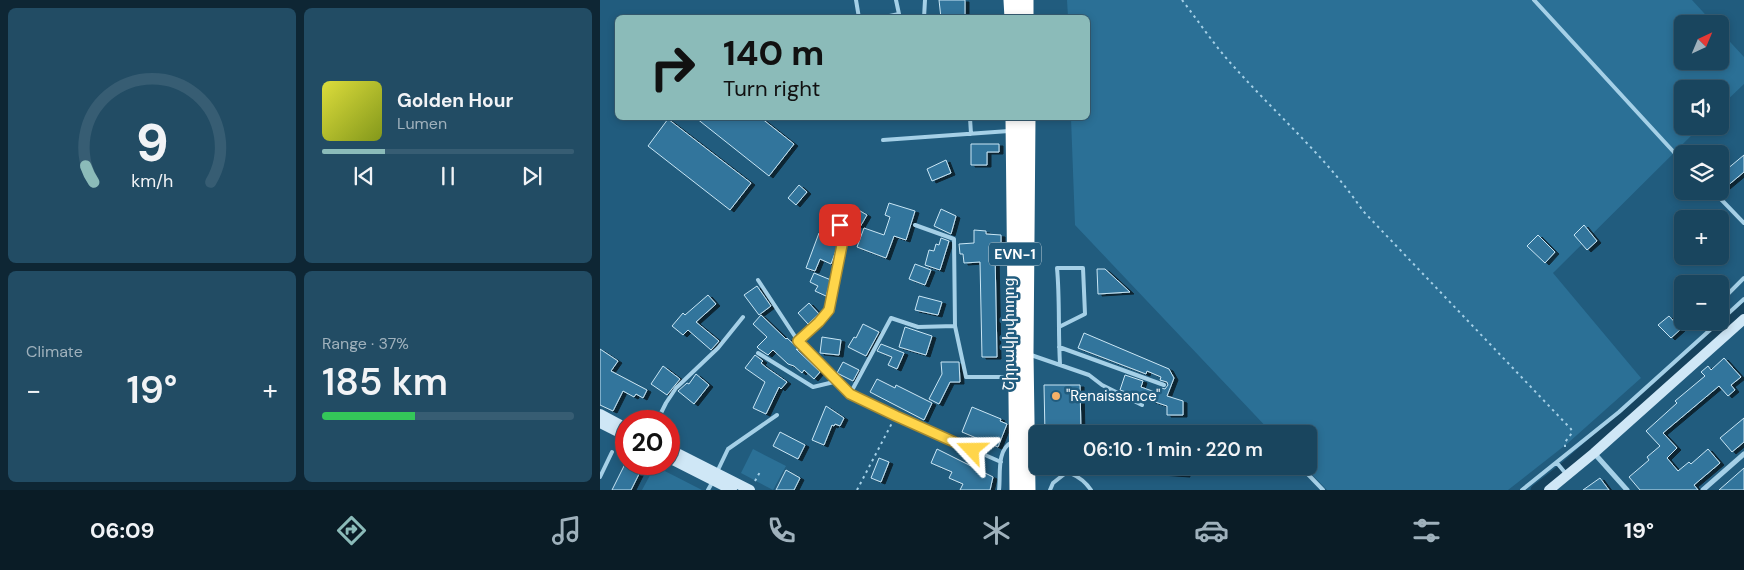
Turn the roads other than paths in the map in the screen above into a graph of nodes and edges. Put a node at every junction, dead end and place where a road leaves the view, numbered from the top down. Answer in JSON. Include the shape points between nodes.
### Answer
{"nodes":[{"id":1,"x":856,"y":0,"type":"edge"},
{"id":2,"x":896,"y":0,"type":"edge"},
{"id":3,"x":925,"y":0,"type":"edge"},
{"id":4,"x":1011,"y":0,"type":"edge"},
{"id":5,"x":1026,"y":0,"type":"edge"},
{"id":6,"x":1534,"y":0,"type":"edge"},
{"id":7,"x":859,"y":15,"type":"edge"},
{"id":8,"x":894,"y":15,"type":"edge"},
{"id":9,"x":924,"y":15,"type":"edge"},
{"id":10,"x":1012,"y":15,"type":"edge"},
{"id":11,"x":1026,"y":15,"type":"edge"},
{"id":12,"x":970,"y":120,"type":"edge"},
{"id":13,"x":1028,"y":120,"type":"edge"},
{"id":14,"x":1013,"y":124,"type":"edge"},
{"id":15,"x":971,"y":134,"type":"junction"},
{"id":16,"x":883,"y":140,"type":"dead end"},
{"id":17,"x":1674,"y":152,"type":"edge"},
{"id":18,"x":1722,"y":200,"type":"edge"},
{"id":19,"x":1744,"y":222,"type":"edge"},
{"id":20,"x":840,"y":225,"type":"dead end"},
{"id":21,"x":915,"y":225,"type":"dead end"},
{"id":22,"x":1744,"y":278,"type":"edge"},
{"id":23,"x":758,"y":280,"type":"dead end"},
{"id":24,"x":1729,"y":293,"type":"edge"},
{"id":25,"x":1744,"y":299,"type":"edge"},
{"id":26,"x":1729,"y":313,"type":"edge"},
{"id":27,"x":743,"y":317,"type":"dead end"},
{"id":28,"x":1744,"y":319,"type":"edge"},
{"id":29,"x":955,"y":326,"type":"junction"},
{"id":30,"x":1059,"y":327,"type":"junction"},
{"id":31,"x":1708,"y":331,"type":"edge"},
{"id":32,"x":798,"y":341,"type":"junction"},
{"id":33,"x":1059,"y":347,"type":"junction"},
{"id":34,"x":758,"y":353,"type":"dead end"},
{"id":35,"x":1026,"y":353,"type":"junction"},
{"id":36,"x":1060,"y":364,"type":"junction"},
{"id":37,"x":1016,"y":377,"type":"junction"},
{"id":38,"x":838,"y":382,"type":"junction"},
{"id":39,"x":1164,"y":385,"type":"dead end"},
{"id":40,"x":850,"y":394,"type":"junction"},
{"id":41,"x":1142,"y":405,"type":"dead end"},
{"id":42,"x":663,"y":410,"type":"edge"},
{"id":43,"x":600,"y":414,"type":"edge"},
{"id":44,"x":777,"y":415,"type":"dead end"},
{"id":45,"x":615,"y":422,"type":"edge"},
{"id":46,"x":600,"y":423,"type":"edge"},
{"id":47,"x":1032,"y":425,"type":"edge"},
{"id":48,"x":615,"y":430,"type":"edge"},
{"id":49,"x":1016,"y":440,"type":"junction"},
{"id":50,"x":612,"y":452,"type":"dead end"},
{"id":51,"x":1594,"y":452,"type":"junction"},
{"id":52,"x":1744,"y":454,"type":"edge"},
{"id":53,"x":680,"y":455,"type":"edge"},
{"id":54,"x":680,"y":462,"type":"edge"},
{"id":55,"x":1001,"y":462,"type":"junction"},
{"id":56,"x":1558,"y":464,"type":"junction"},
{"id":57,"x":1566,"y":473,"type":"junction"},
{"id":58,"x":1032,"y":475,"type":"edge"},
{"id":59,"x":1062,"y":475,"type":"edge"},
{"id":60,"x":1076,"y":475,"type":"edge"},
{"id":61,"x":1309,"y":475,"type":"edge"},
{"id":62,"x":715,"y":476,"type":"junction"},
{"id":63,"x":600,"y":477,"type":"edge"},
{"id":64,"x":752,"y":488,"type":"edge"},
{"id":65,"x":708,"y":490,"type":"edge"},
{"id":66,"x":732,"y":490,"type":"edge"},
{"id":67,"x":999,"y":490,"type":"edge"},
{"id":68,"x":1017,"y":490,"type":"edge"},
{"id":69,"x":1028,"y":490,"type":"edge"},
{"id":70,"x":1050,"y":490,"type":"edge"},
{"id":71,"x":1091,"y":490,"type":"edge"},
{"id":72,"x":1323,"y":490,"type":"edge"},
{"id":73,"x":1522,"y":490,"type":"edge"},
{"id":74,"x":1549,"y":490,"type":"edge"},
{"id":75,"x":1627,"y":490,"type":"edge"},
{"id":76,"x":1703,"y":490,"type":"edge"}],
"edges":[{"from":1,"to":7,"type":"lane"},
{"from":2,"to":8,"type":"lane","via":[[899,14]]},
{"from":3,"to":9,"type":"lane"},
{"from":4,"to":10,"type":"highway"},
{"from":5,"to":11,"type":"highway"},
{"from":6,"to":17,"type":"lane"},
{"from":12,"to":15,"type":"lane"},
{"from":13,"to":35,"type":"highway","name":"Շիրակի փողոց","number":"EVN-1"},
{"from":14,"to":15,"type":"lane"},
{"from":14,"to":37,"type":"highway","name":"Շիրակի փողոց","number":"EVN-1"},
{"from":15,"to":16,"type":"lane"},
{"from":18,"to":19,"type":"lane"},
{"from":20,"to":32,"type":"lane","via":[[842,245],[829,310]]},
{"from":21,"to":29,"type":"lane","via":[[954,239]]},
{"from":22,"to":24,"type":"lane"},
{"from":23,"to":32,"type":"lane"},
{"from":25,"to":26,"type":"lane"},
{"from":27,"to":42,"type":"lane","via":[[718,348],[676,388]]},
{"from":28,"to":51,"type":"street"},
{"from":29,"to":37,"type":"lane","via":[[966,377]]},
{"from":29,"to":40,"type":"lane","via":[[918,327],[891,318]]},
{"from":30,"to":30,"type":"lane","via":[[1057,268],[1083,268],[1085,314]]},
{"from":30,"to":33,"type":"lane"},
{"from":31,"to":56,"type":"lane"},
{"from":32,"to":38,"type":"lane"},
{"from":33,"to":36,"type":"lane"},
{"from":33,"to":39,"type":"lane"},
{"from":34,"to":38,"type":"lane","via":[[814,387]]},
{"from":35,"to":36,"type":"lane"},
{"from":35,"to":47,"type":"highway","name":"Շիրակի փողոց","number":"EVN-1"},
{"from":36,"to":41,"type":"lane","via":[[1089,375]]},
{"from":37,"to":49,"type":"highway","name":"Շիրակի փողոց","number":"EVN-1"},
{"from":38,"to":40,"type":"lane"},
{"from":40,"to":55,"type":"lane"},
{"from":43,"to":45,"type":"street"},
{"from":44,"to":62,"type":"lane","via":[[728,450]]},
{"from":46,"to":48,"type":"street"},
{"from":49,"to":55,"type":"lane","via":[[1008,444]]},
{"from":49,"to":68,"type":"highway","name":"Շիրակի փողոց","number":"EVN-1"},
{"from":50,"to":63,"type":"lane"},
{"from":51,"to":57,"type":"street"},
{"from":51,"to":75,"type":"street"},
{"from":52,"to":76,"type":"street"},
{"from":53,"to":62,"type":"street"},
{"from":54,"to":62,"type":"street"},
{"from":55,"to":67,"type":"lane"},
{"from":56,"to":57,"type":"lane"},
{"from":56,"to":73,"type":"lane"},
{"from":57,"to":74,"type":"street"},
{"from":58,"to":69,"type":"highway","name":"Շիրակի փողոց","number":"EVN-1"},
{"from":59,"to":70,"type":"lane"},
{"from":60,"to":71,"type":"lane"},
{"from":61,"to":72,"type":"lane"},
{"from":62,"to":64,"type":"street"},
{"from":62,"to":65,"type":"lane"},
{"from":62,"to":66,"type":"street"}]}
